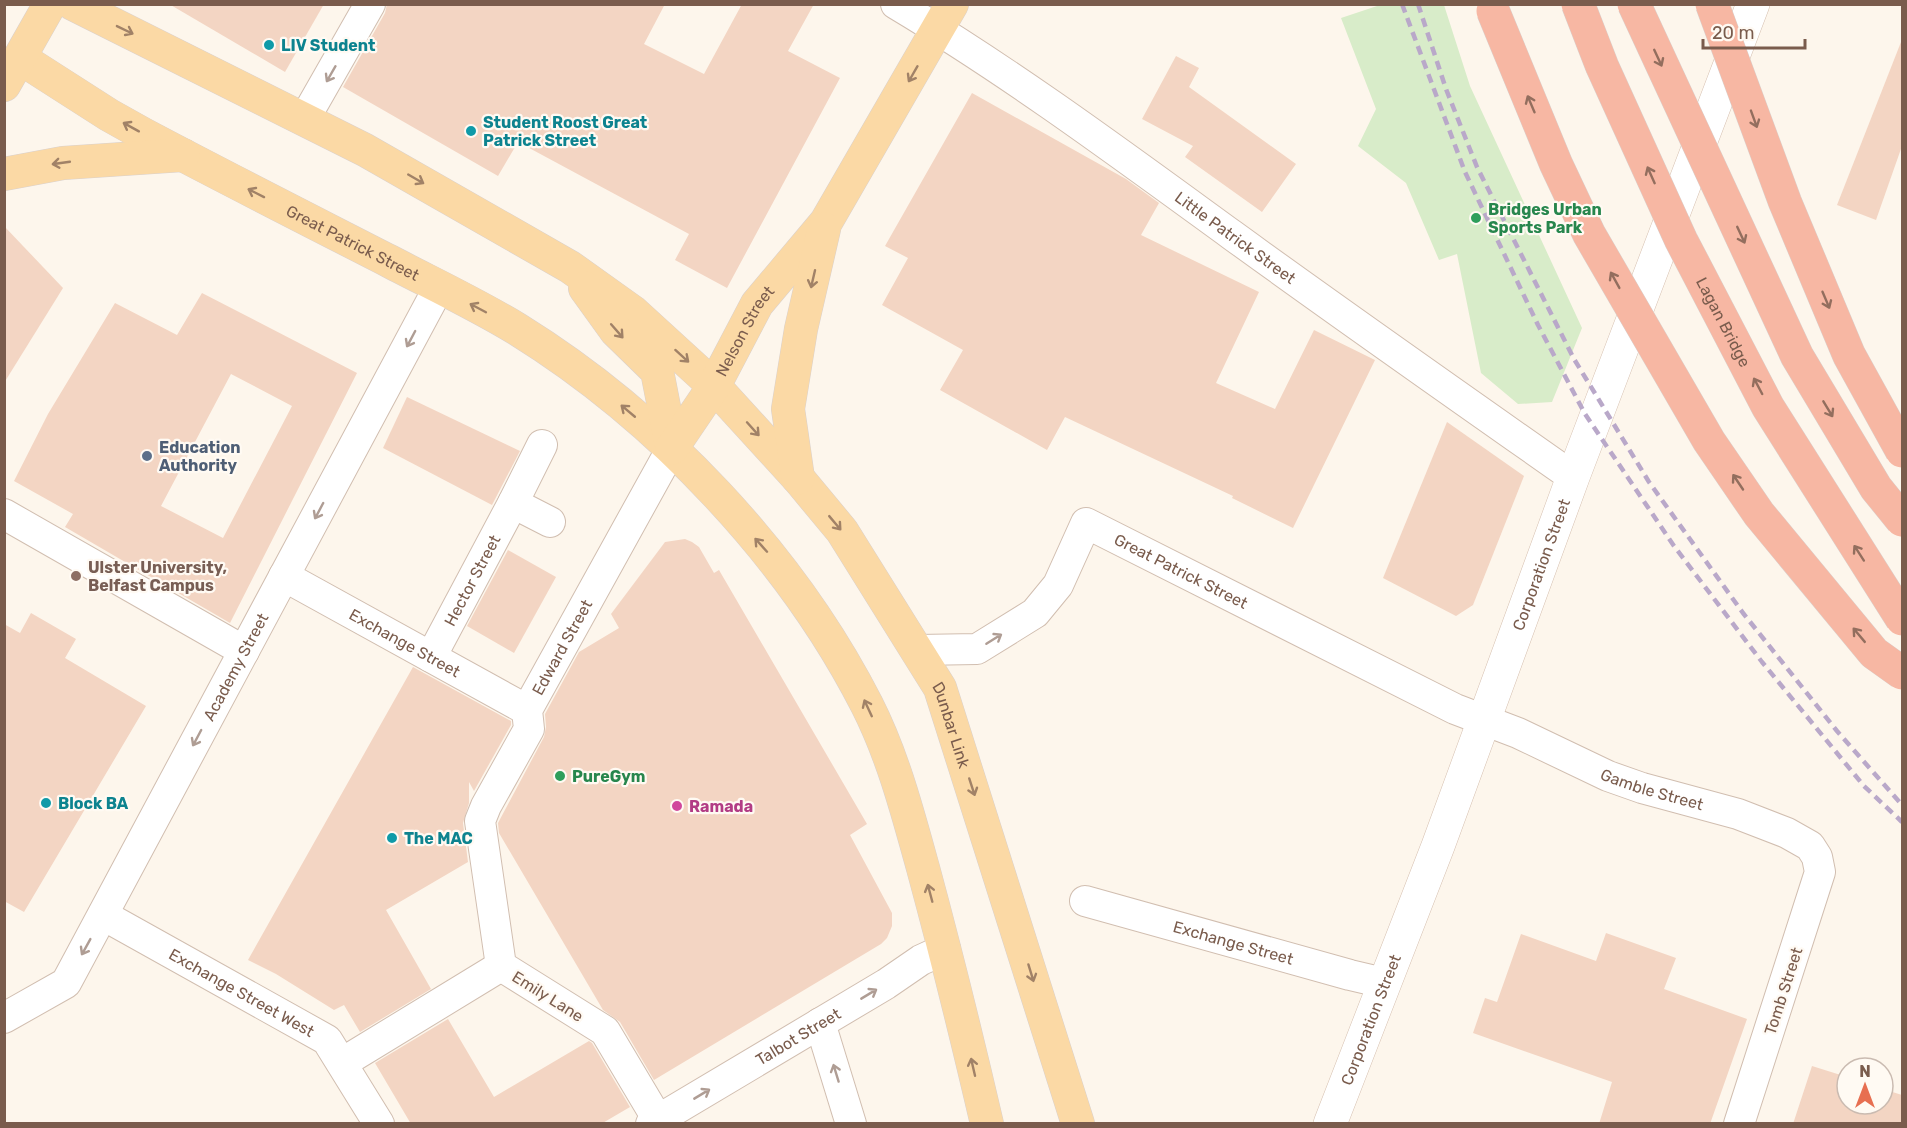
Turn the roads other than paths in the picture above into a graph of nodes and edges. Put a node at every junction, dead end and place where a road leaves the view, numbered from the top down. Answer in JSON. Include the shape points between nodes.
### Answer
{"nodes":[{"id":1,"x":50,"y":4,"type":"edge"},
{"id":2,"x":73,"y":4,"type":"edge"},
{"id":3,"x":370,"y":4,"type":"edge"},
{"id":4,"x":896,"y":4,"type":"edge"},
{"id":5,"x":1578,"y":4,"type":"edge"},
{"id":6,"x":1634,"y":4,"type":"edge"},
{"id":7,"x":1712,"y":4,"type":"edge"},
{"id":8,"x":1753,"y":4,"type":"edge"},
{"id":9,"x":1493,"y":11,"type":"dead end"},
{"id":10,"x":946,"y":17,"type":"edge"},
{"id":11,"x":10,"y":65,"type":"edge"},
{"id":12,"x":305,"y":118,"type":"junction"},
{"id":13,"x":183,"y":155,"type":"junction"},
{"id":14,"x":4,"y":174,"type":"edge"},
{"id":15,"x":826,"y":222,"type":"junction"},
{"id":16,"x":570,"y":267,"type":"junction"},
{"id":17,"x":439,"y":287,"type":"junction"},
{"id":18,"x":714,"y":386,"type":"junction"},
{"id":19,"x":542,"y":445,"type":"dead end"},
{"id":20,"x":672,"y":448,"type":"junction"},
{"id":21,"x":1902,"y":451,"type":"edge"},
{"id":22,"x":1573,"y":477,"type":"junction"},
{"id":23,"x":798,"y":478,"type":"junction"},
{"id":24,"x":513,"y":503,"type":"junction"},
{"id":25,"x":4,"y":514,"type":"edge"},
{"id":26,"x":1902,"y":520,"type":"edge"},
{"id":27,"x":550,"y":522,"type":"dead end"},
{"id":28,"x":284,"y":576,"type":"junction"},
{"id":29,"x":1902,"y":620,"type":"edge"},
{"id":30,"x":918,"y":650,"type":"junction"},
{"id":31,"x":244,"y":651,"type":"junction"},
{"id":32,"x":431,"y":657,"type":"junction"},
{"id":33,"x":1902,"y":673,"type":"edge"},
{"id":34,"x":527,"y":710,"type":"junction"},
{"id":35,"x":1485,"y":721,"type":"junction"},
{"id":36,"x":485,"y":852,"type":"joint"},
{"id":37,"x":1817,"y":857,"type":"joint"},
{"id":38,"x":1085,"y":901,"type":"dead end"},
{"id":39,"x":103,"y":915,"type":"junction"},
{"id":40,"x":945,"y":949,"type":"junction"},
{"id":41,"x":501,"y":966,"type":"junction"},
{"id":42,"x":1384,"y":982,"type":"junction"},
{"id":43,"x":4,"y":1018,"type":"edge"},
{"id":44,"x":820,"y":1023,"type":"junction"},
{"id":45,"x":342,"y":1063,"type":"junction"},
{"id":46,"x":654,"y":1122,"type":"edge"},
{"id":47,"x":379,"y":1124,"type":"edge"},
{"id":48,"x":851,"y":1124,"type":"edge"},
{"id":49,"x":987,"y":1124,"type":"edge"},
{"id":50,"x":1078,"y":1124,"type":"edge"},
{"id":51,"x":1330,"y":1124,"type":"edge"},
{"id":52,"x":1740,"y":1124,"type":"edge"}],
"edges":[{"from":1,"to":11,"type":"main road"},
{"from":2,"to":12,"type":"main road","one_way":true},
{"from":3,"to":12,"type":"street","one_way":true},
{"from":4,"to":10,"type":"street","name":"Little Patrick Street"},
{"from":29,"to":5,"type":"highway","name":"Lagan Bridge","one_way":true,"bridge":true,"via":[[1768,407],[1681,240]]},
{"from":6,"to":26,"type":"highway","one_way":true,"bridge":true,"via":[[1797,356],[1876,488]]},
{"from":7,"to":21,"type":"highway","one_way":true,"bridge":true,"via":[[1785,202],[1849,356]]},
{"from":8,"to":22,"type":"street","name":"Corporation Street"},
{"from":33,"to":9,"type":"highway","one_way":true,"bridge":true,"via":[[1874,653],[1760,514],[1709,441],[1589,234]]},
{"from":10,"to":15,"type":"main road","name":"Nelson Street","one_way":true},
{"from":10,"to":22,"type":"street","name":"Little Patrick Street","via":[[1079,124]]},
{"from":13,"to":11,"type":"main road","name":"Great Patrick Street","one_way":true},
{"from":12,"to":16,"type":"main road","one_way":true},
{"from":13,"to":14,"type":"main road","one_way":true,"via":[[63,163]]},
{"from":17,"to":13,"type":"main road","name":"Great Patrick Street","one_way":true},
{"from":15,"to":18,"type":"main road","name":"Nelson Street","via":[[757,304]]},
{"from":15,"to":23,"type":"main road","name":"Nelson Street","one_way":true,"via":[[801,329],[788,409]]},
{"from":16,"to":18,"type":"main road","one_way":true,"via":[[633,312]]},
{"from":16,"to":20,"type":"main road","one_way":true,"via":[[616,331],[657,371]]},
{"from":20,"to":17,"type":"main road","name":"Great Patrick Street","one_way":true,"via":[[592,381],[516,329]]},
{"from":17,"to":28,"type":"street","name":"Academy Street","one_way":true},
{"from":18,"to":20,"type":"main road","name":"Nelson Street"},
{"from":18,"to":23,"type":"main road","name":"Dunbar Link","one_way":true},
{"from":19,"to":24,"type":"street","name":"Hector Street"},
{"from":20,"to":34,"type":"street","name":"Edward Street"},
{"from":40,"to":20,"type":"main road","one_way":true,"via":[[907,811],[868,706],[818,620],[771,556]]},
{"from":22,"to":35,"type":"street","name":"Corporation Street"},
{"from":23,"to":30,"type":"main road","name":"Dunbar Link","one_way":true,"via":[[842,531]]},
{"from":24,"to":27,"type":"street"},
{"from":24,"to":32,"type":"street","name":"Hector Street"},
{"from":25,"to":31,"type":"street"},
{"from":28,"to":31,"type":"street","name":"Academy Street"},
{"from":28,"to":32,"type":"street","name":"Exchange Street"},
{"from":30,"to":35,"type":"street","name":"Great Patrick Street","one_way":true,"via":[[977,649],[1035,613],[1058,585],[1086,523]]},
{"from":30,"to":50,"type":"main road","name":"Dunbar Link","one_way":true,"via":[[940,688]]},
{"from":31,"to":39,"type":"street","name":"Academy Street","one_way":true},
{"from":32,"to":34,"type":"street","name":"Exchange Street"},
{"from":34,"to":36,"type":"street","name":"Edward Street","via":[[529,729],[480,821]]},
{"from":35,"to":37,"type":"street","name":"Gamble Street","via":[[1642,789],[1738,814],[1787,833],[1810,846]]},
{"from":35,"to":42,"type":"street","name":"Corporation Street"},
{"from":36,"to":41,"type":"street","name":"Emily Lane"},
{"from":37,"to":52,"type":"street","name":"Tomb Street","via":[[1820,872],[1814,894]]},
{"from":38,"to":42,"type":"street","name":"Exchange Street"},
{"from":39,"to":43,"type":"street","name":"Academy Street","one_way":true,"via":[[66,982]]},
{"from":39,"to":45,"type":"street","name":"Exchange Street West","via":[[327,1040]]},
{"from":44,"to":40,"type":"street","name":"Talbot Street","one_way":true},
{"from":49,"to":40,"type":"main road","one_way":true},
{"from":41,"to":45,"type":"street"},
{"from":41,"to":46,"type":"street","name":"Emily Lane","via":[[605,1031]]},
{"from":42,"to":51,"type":"street","name":"Corporation Street"},
{"from":46,"to":44,"type":"street","name":"Talbot Street","one_way":true},
{"from":48,"to":44,"type":"street","one_way":true},
{"from":45,"to":47,"type":"street","name":"Exchange Street West"}]}
